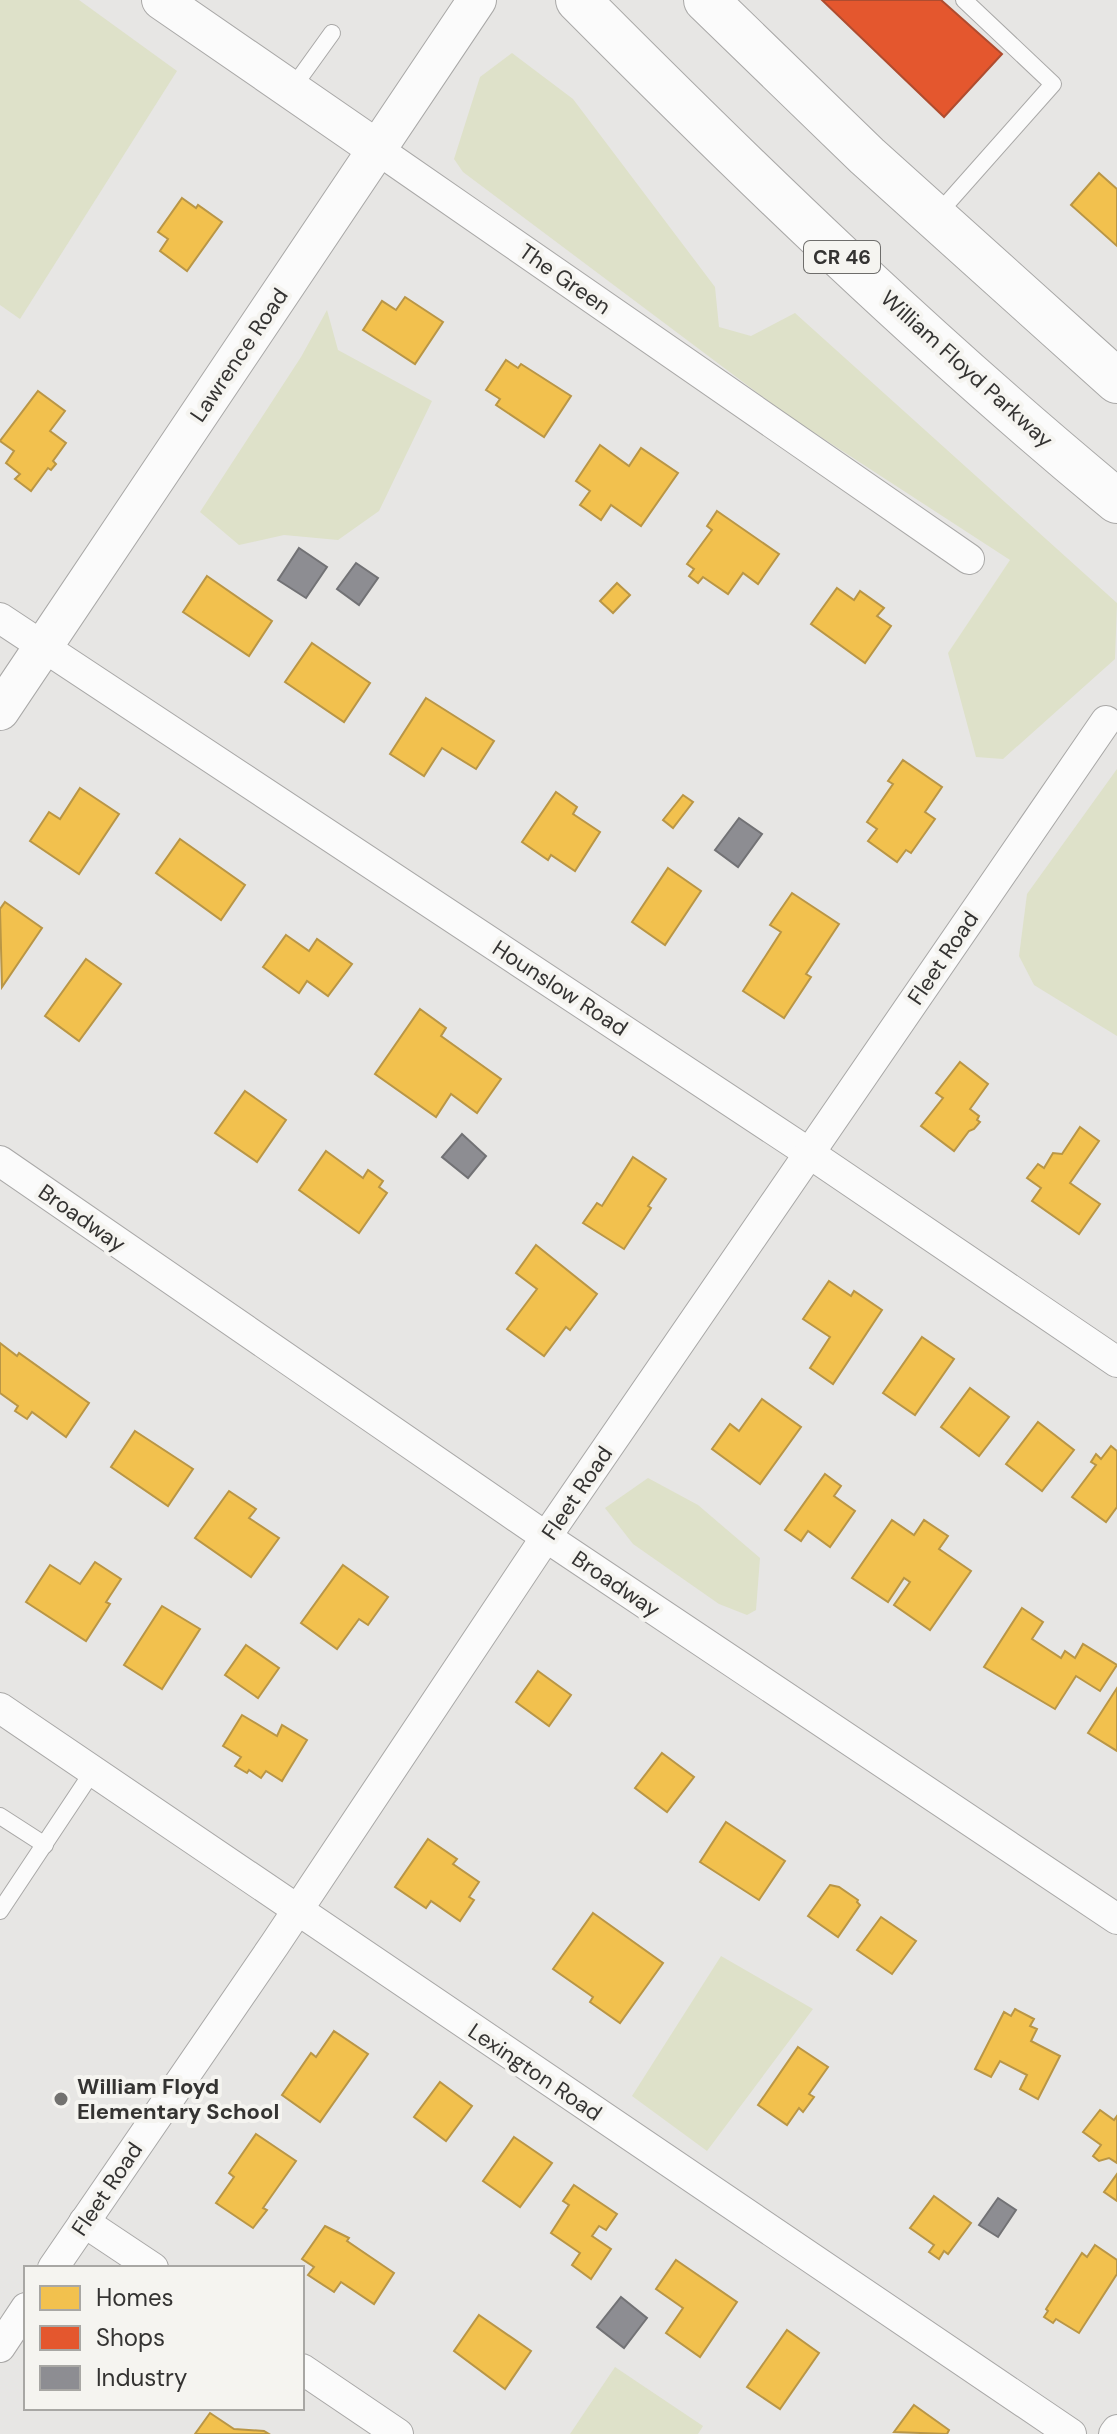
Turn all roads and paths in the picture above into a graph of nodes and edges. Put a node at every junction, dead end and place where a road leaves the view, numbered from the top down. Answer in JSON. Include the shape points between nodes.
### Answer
{"nodes":[{"id":1,"x":477,"y":0,"type":"edge"},
{"id":2,"x":578,"y":0,"type":"edge"},
{"id":3,"x":706,"y":0,"type":"edge"},
{"id":4,"x":964,"y":0,"type":"edge"},
{"id":5,"x":175,"y":4,"type":"edge"},
{"id":6,"x":332,"y":33,"type":"dead end"},
{"id":7,"x":291,"y":90,"type":"junction"},
{"id":8,"x":377,"y":149,"type":"junction"},
{"id":9,"x":934,"y":218,"type":"junction"},
{"id":10,"x":1117,"y":381,"type":"edge"},
{"id":11,"x":1117,"y":501,"type":"edge"},
{"id":12,"x":969,"y":559,"type":"dead end"},
{"id":13,"x":0,"y":618,"type":"edge"},
{"id":14,"x":44,"y":647,"type":"junction"},
{"id":15,"x":0,"y":711,"type":"edge"},
{"id":16,"x":1106,"y":721,"type":"dead end"},
{"id":17,"x":809,"y":1153,"type":"junction"},
{"id":18,"x":0,"y":1161,"type":"edge"},
{"id":19,"x":1117,"y":1362,"type":"edge"},
{"id":20,"x":546,"y":1537,"type":"junction"},
{"id":21,"x":0,"y":1708,"type":"edge"},
{"id":22,"x":93,"y":1771,"type":"junction"},
{"id":23,"x":0,"y":1816,"type":"edge"},
{"id":24,"x":45,"y":1845,"type":"junction"},
{"id":25,"x":0,"y":1911,"type":"edge"},
{"id":26,"x":297,"y":1911,"type":"junction"},
{"id":27,"x":1117,"y":1919,"type":"edge"},
{"id":28,"x":84,"y":2222,"type":"junction"},
{"id":29,"x":54,"y":2266,"type":"edge"},
{"id":30,"x":150,"y":2266,"type":"edge"},
{"id":31,"x":24,"y":2311,"type":"edge"},
{"id":32,"x":0,"y":2347,"type":"edge"},
{"id":33,"x":304,"y":2370,"type":"edge"},
{"id":34,"x":398,"y":2434,"type":"edge"},
{"id":35,"x":1071,"y":2434,"type":"edge"}],
"edges":[{"from":1,"to":8,"type":"street","name":"Lawrence Road"},
{"from":2,"to":11,"type":"highway","name":"William Floyd Parkway","number":"CR 46","via":[[793,212]]},
{"from":3,"to":9,"type":"highway"},
{"from":4,"to":9,"type":"lane","via":[[1053,84]]},
{"from":5,"to":7,"type":"street","name":"The Green"},
{"from":6,"to":7,"type":"lane"},
{"from":7,"to":8,"type":"street","name":"The Green"},
{"from":8,"to":12,"type":"street","name":"The Green"},
{"from":8,"to":14,"type":"street","name":"Lawrence Road"},
{"from":9,"to":10,"type":"highway"},
{"from":13,"to":14,"type":"street","name":"Hounslow Road"},
{"from":14,"to":15,"type":"street","name":"Lawrence Road"},
{"from":14,"to":17,"type":"street","name":"Hounslow Road"},
{"from":16,"to":17,"type":"street","name":"Fleet Road"},
{"from":17,"to":19,"type":"street","name":"Hounslow Road"},
{"from":17,"to":20,"type":"street","name":"Fleet Road"},
{"from":18,"to":20,"type":"street","name":"Broadway"},
{"from":20,"to":26,"type":"street","name":"Fleet Road"},
{"from":20,"to":27,"type":"street","name":"Broadway"},
{"from":21,"to":22,"type":"street","name":"Lexington Road"},
{"from":22,"to":24,"type":"lane"},
{"from":22,"to":26,"type":"street","name":"Lexington Road"},
{"from":23,"to":24,"type":"lane"},
{"from":24,"to":25,"type":"lane"},
{"from":26,"to":28,"type":"street","name":"Fleet Road"},
{"from":26,"to":35,"type":"street","name":"Lexington Road"},
{"from":28,"to":29,"type":"street","name":"Fleet Road"},
{"from":28,"to":30,"type":"street"},
{"from":31,"to":32,"type":"street"},
{"from":33,"to":34,"type":"street"}]}
